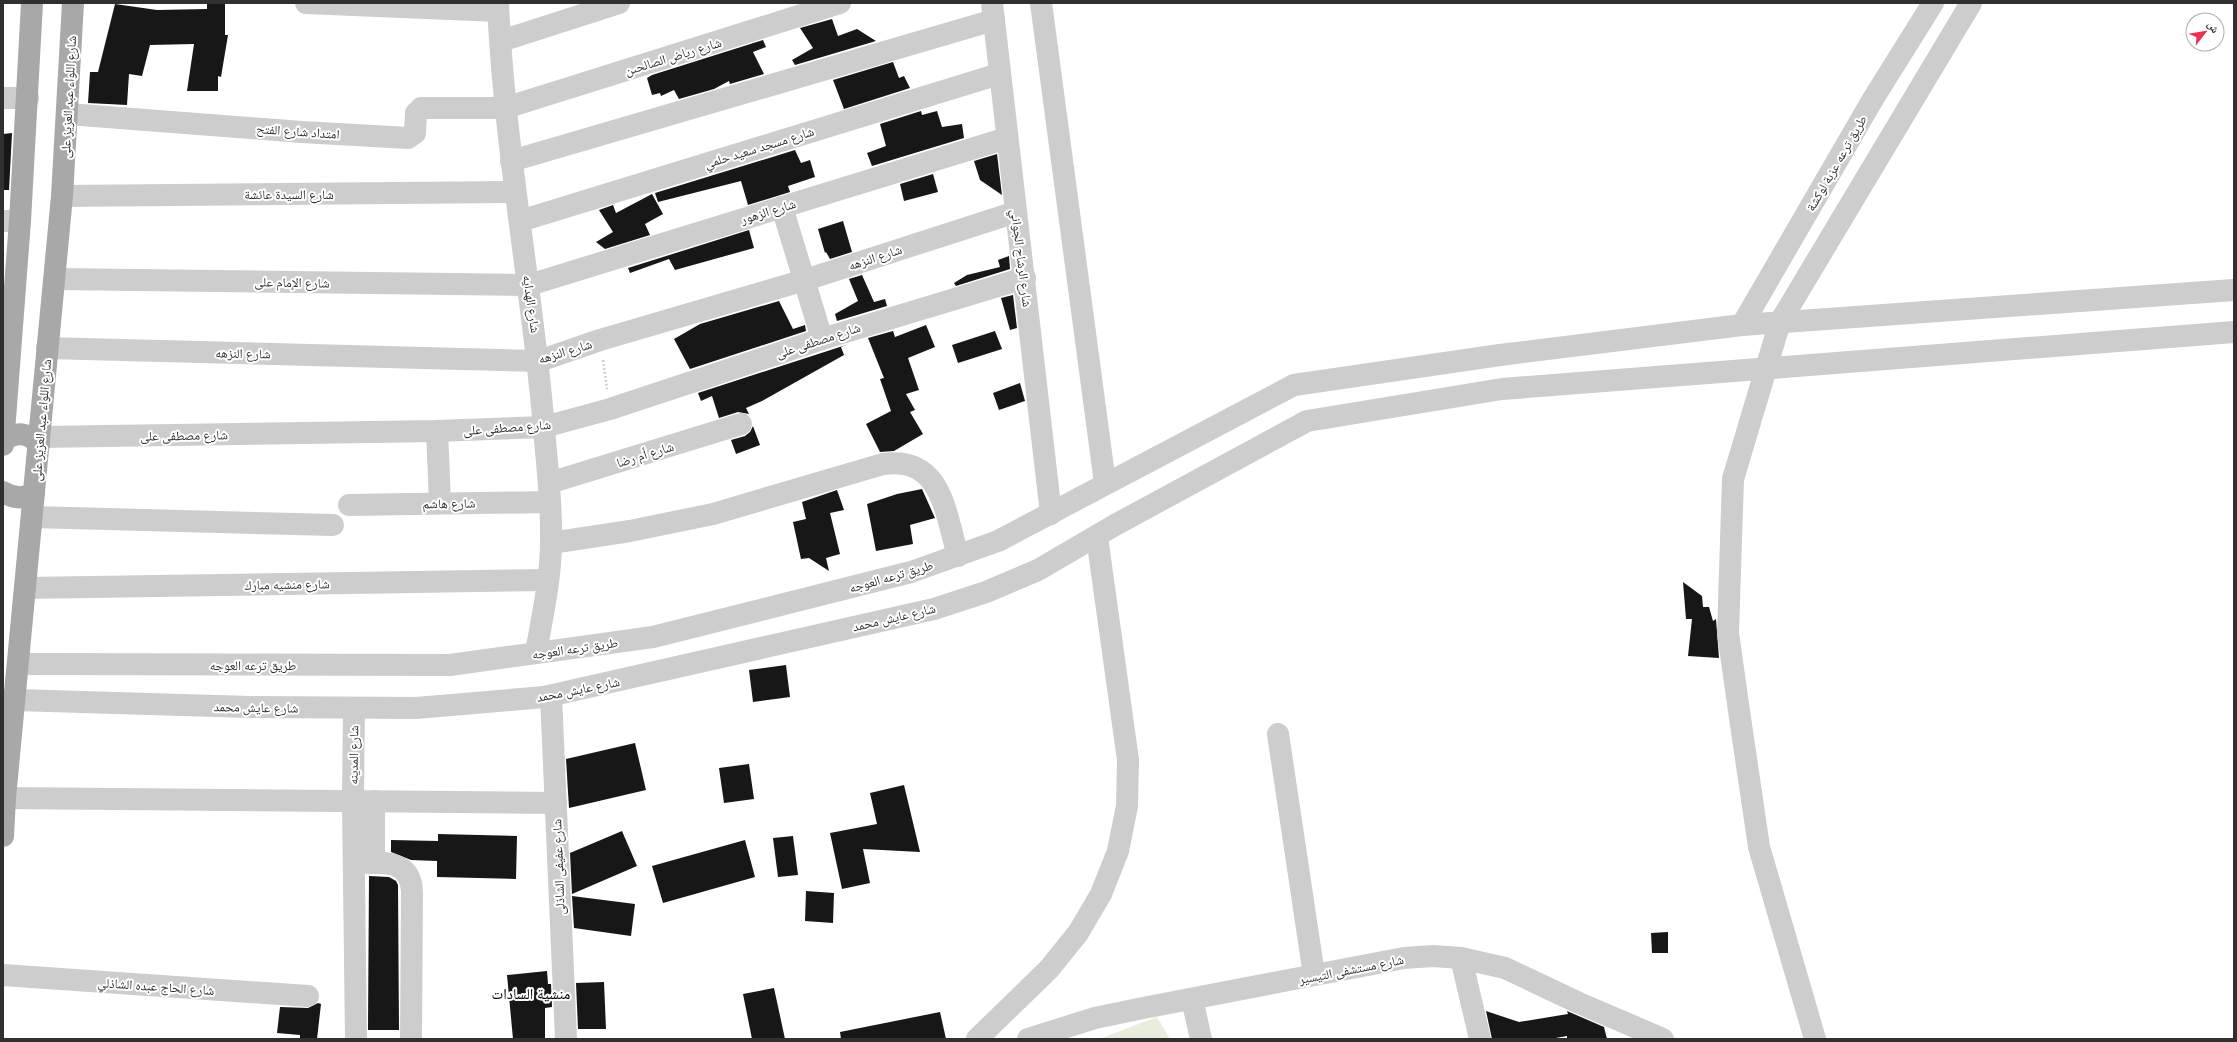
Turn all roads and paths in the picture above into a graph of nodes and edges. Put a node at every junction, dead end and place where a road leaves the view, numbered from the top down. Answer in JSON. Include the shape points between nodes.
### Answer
{"nodes":[{"id":1,"x":32,"y":3,"type":"edge"},
{"id":2,"x":73,"y":3,"type":"edge"},
{"id":3,"x":306,"y":3,"type":"edge"},
{"id":4,"x":619,"y":3,"type":"edge"},
{"id":5,"x":840,"y":3,"type":"edge"},
{"id":6,"x":1041,"y":3,"type":"edge"},
{"id":7,"x":1933,"y":3,"type":"edge"},
{"id":8,"x":1971,"y":3,"type":"edge"},
{"id":9,"x":498,"y":7,"type":"edge"},
{"id":10,"x":993,"y":12,"type":"edge"},
{"id":11,"x":501,"y":41,"type":"junction"},
{"id":12,"x":999,"y":74,"type":"junction"},
{"id":13,"x":3,"y":98,"type":"edge"},
{"id":14,"x":28,"y":98,"type":"junction"},
{"id":15,"x":505,"y":108,"type":"junction"},
{"id":16,"x":68,"y":114,"type":"junction"},
{"id":17,"x":1007,"y":138,"type":"junction"},
{"id":18,"x":512,"y":161,"type":"junction"},
{"id":19,"x":515,"y":192,"type":"junction"},
{"id":20,"x":62,"y":196,"type":"junction"},
{"id":21,"x":782,"y":207,"type":"junction"},
{"id":22,"x":1016,"y":212,"type":"junction"},
{"id":23,"x":12,"y":221,"type":"edge"},
{"id":24,"x":520,"y":221,"type":"junction"},
{"id":25,"x":1025,"y":278,"type":"junction"},
{"id":26,"x":55,"y":279,"type":"junction"},
{"id":27,"x":805,"y":280,"type":"junction"},
{"id":28,"x":529,"y":285,"type":"junction"},
{"id":29,"x":2234,"y":290,"type":"edge"},
{"id":30,"x":1780,"y":322,"type":"junction"},
{"id":31,"x":1742,"y":325,"type":"junction"},
{"id":32,"x":2234,"y":332,"type":"edge"},
{"id":33,"x":822,"y":339,"type":"junction"},
{"id":34,"x":600,"y":340,"type":"junction"},
{"id":35,"x":48,"y":348,"type":"junction"},
{"id":36,"x":7,"y":352,"type":"edge"},
{"id":37,"x":539,"y":361,"type":"junction"},
{"id":38,"x":1767,"y":367,"type":"junction"},
{"id":39,"x":610,"y":409,"type":"junction"},
{"id":40,"x":741,"y":424,"type":"dead end"},
{"id":41,"x":544,"y":427,"type":"junction"},
{"id":42,"x":437,"y":431,"type":"junction"},
{"id":43,"x":3,"y":441,"type":"edge"},
{"id":44,"x":40,"y":441,"type":"junction"},
{"id":45,"x":3,"y":445,"type":"edge"},
{"id":46,"x":1105,"y":483,"type":"junction"},
{"id":47,"x":3,"y":492,"type":"edge"},
{"id":48,"x":549,"y":492,"type":"junction"},
{"id":49,"x":34,"y":493,"type":"junction"},
{"id":50,"x":440,"y":503,"type":"junction"},
{"id":51,"x":349,"y":505,"type":"dead end"},
{"id":52,"x":1051,"y":514,"type":"junction"},
{"id":53,"x":32,"y":518,"type":"junction"},
{"id":54,"x":333,"y":525,"type":"dead end"},
{"id":55,"x":1097,"y":537,"type":"junction"},
{"id":56,"x":551,"y":543,"type":"junction"},
{"id":57,"x":958,"y":556,"type":"junction"},
{"id":58,"x":548,"y":580,"type":"junction"},
{"id":59,"x":26,"y":588,"type":"junction"},
{"id":60,"x":536,"y":653,"type":"junction"},
{"id":61,"x":18,"y":664,"type":"junction"},
{"id":62,"x":551,"y":696,"type":"junction"},
{"id":63,"x":14,"y":700,"type":"junction"},
{"id":64,"x":354,"y":708,"type":"junction"},
{"id":65,"x":1278,"y":734,"type":"dead end"},
{"id":66,"x":5,"y":798,"type":"junction"},
{"id":67,"x":363,"y":801,"type":"junction"},
{"id":68,"x":556,"y":803,"type":"junction"},
{"id":69,"x":3,"y":836,"type":"edge"},
{"id":70,"x":364,"y":863,"type":"junction"},
{"id":71,"x":1461,"y":958,"type":"junction"},
{"id":72,"x":3,"y":975,"type":"edge"},
{"id":73,"x":1314,"y":975,"type":"junction"},
{"id":74,"x":308,"y":996,"type":"dead end"},
{"id":75,"x":1192,"y":999,"type":"junction"},
{"id":76,"x":356,"y":1039,"type":"edge"},
{"id":77,"x":411,"y":1039,"type":"edge"},
{"id":78,"x":566,"y":1039,"type":"edge"},
{"id":79,"x":977,"y":1039,"type":"edge"},
{"id":80,"x":1028,"y":1039,"type":"edge"},
{"id":81,"x":1201,"y":1039,"type":"edge"},
{"id":82,"x":1480,"y":1039,"type":"edge"},
{"id":83,"x":1663,"y":1039,"type":"edge"},
{"id":84,"x":1815,"y":1039,"type":"edge"}],
"edges":[{"from":1,"to":14,"type":"main road"},
{"from":2,"to":16,"type":"main road","name":"شارع اللواء عبد العزيز على"},
{"from":3,"to":9,"type":"street"},
{"from":4,"to":11,"type":"street"},
{"from":5,"to":15,"type":"street","name":"شارع رياض الصالحىن"},
{"from":6,"to":46,"type":"street"},
{"from":7,"to":31,"type":"street","name":"طريق ترعه عزبة لوكشة","via":[[1873,99]]},
{"from":8,"to":30,"type":"street"},
{"from":9,"to":11,"type":"street","name":"شارع الهدايه"},
{"from":10,"to":12,"type":"street","name":"شارع الرشاح الجواني"},
{"from":10,"to":18,"type":"street"},
{"from":11,"to":15,"type":"street","name":"شارع الهدايه"},
{"from":12,"to":17,"type":"street","name":"شارع الرشاح الجواني"},
{"from":12,"to":24,"type":"street","name":"شارع مسجد سعيد حلمي"},
{"from":13,"to":14,"type":"street"},
{"from":14,"to":23,"type":"main road"},
{"from":15,"to":16,"type":"street","name":"امتداد شارع الفتح","via":[[421,108],[416,113],[415,133],[408,138]]},
{"from":15,"to":18,"type":"street","name":"شارع الهدايه"},
{"from":16,"to":20,"type":"main road","name":"شارع اللواء عبد العزيز على"},
{"from":17,"to":21,"type":"street","name":"شارع الزهور"},
{"from":17,"to":22,"type":"street","name":"شارع الرشاح الجواني"},
{"from":18,"to":19,"type":"street","name":"شارع الهدايه"},
{"from":19,"to":20,"type":"street","name":"شارع السيدة عائشة"},
{"from":19,"to":24,"type":"street","name":"شارع الهدايه"},
{"from":20,"to":26,"type":"main road","name":"شارع اللواء عبد العزيز على"},
{"from":21,"to":27,"type":"street"},
{"from":21,"to":28,"type":"street","name":"شارع الزهور"},
{"from":22,"to":25,"type":"street","name":"شارع الرشاح الجواني"},
{"from":22,"to":27,"type":"street","name":"شارع النزهه"},
{"from":23,"to":36,"type":"main road"},
{"from":24,"to":28,"type":"street","name":"شارع الهدايه"},
{"from":25,"to":33,"type":"street","name":"شارع مصطفى على"},
{"from":25,"to":52,"type":"street","name":"شارع الرشاح الجواني"},
{"from":26,"to":28,"type":"street","name":"شارع الإمام على"},
{"from":26,"to":35,"type":"main road","name":"شارع اللواء عبد العزيز على"},
{"from":27,"to":33,"type":"street"},
{"from":27,"to":34,"type":"street","name":"شارع النزهه"},
{"from":28,"to":37,"type":"street","name":"شارع الهدايه"},
{"from":29,"to":30,"type":"street","name":"طريق ترعه العوجه"},
{"from":30,"to":31,"type":"street","name":"طريق ترعه العوجه"},
{"from":30,"to":38,"type":"street"},
{"from":31,"to":46,"type":"street","name":"طريق ترعه العوجه","via":[[1500,355],[1294,385]]},
{"from":32,"to":38,"type":"street","name":"شارع عايش محمد"},
{"from":33,"to":39,"type":"street","name":"شارع مصطفى على"},
{"from":34,"to":37,"type":"street","name":"شارع النزهه"},
{"from":34,"to":39,"type":"path"},
{"from":35,"to":37,"type":"street","name":"شارع النزهه"},
{"from":35,"to":44,"type":"main road","name":"شارع اللواء عبد العزيز على"},
{"from":36,"to":43,"type":"main road"},
{"from":37,"to":41,"type":"street","name":"شارع الهدايه"},
{"from":38,"to":55,"type":"street","name":"شارع عايش محمد","via":[[1502,389],[1307,421]]},
{"from":38,"to":84,"type":"street","via":[[1733,479],[1728,633],[1760,847]]},
{"from":39,"to":41,"type":"street","name":"شارع مصطفى على"},
{"from":40,"to":48,"type":"street","name":"شارع أم رضا"},
{"from":41,"to":42,"type":"street","name":"شارع مصطفى على"},
{"from":41,"to":48,"type":"street","name":"شارع الهدايه"},
{"from":42,"to":44,"type":"street","name":"شارع مصطفى على"},
{"from":42,"to":50,"type":"street"},
{"from":43,"to":44,"type":"main road","via":[[22,434]]},
{"from":43,"to":45,"type":"main road"},
{"from":44,"to":49,"type":"main road","name":"شارع اللواء عبد العزيز على"},
{"from":46,"to":52,"type":"street","name":"طريق ترعه العوجه"},
{"from":47,"to":49,"type":"main road","via":[[16,498]]},
{"from":48,"to":50,"type":"street","name":"شارع هاشم"},
{"from":48,"to":56,"type":"street","name":"شارع الهدايه"},
{"from":49,"to":53,"type":"main road","name":"شارع اللواء عبد العزيز على"},
{"from":50,"to":51,"type":"street","name":"شارع هاشم"},
{"from":52,"to":57,"type":"street","name":"طريق ترعه العوجه"},
{"from":53,"to":54,"type":"street"},
{"from":53,"to":59,"type":"main road","name":"شارع اللواء عبد العزيز على"},
{"from":55,"to":62,"type":"street","name":"شارع عايش محمد","via":[[1038,570],[986,592],[934,609]]},
{"from":55,"to":79,"type":"street","via":[[1128,760],[1127,806],[1118,851],[1101,894],[1078,933],[1049,969]]},
{"from":56,"to":57,"type":"street","via":[[630,531],[713,514],[882,464],[897,462],[912,464],[925,472],[934,483]]},
{"from":56,"to":58,"type":"street","name":"شارع الهدايه"},
{"from":57,"to":60,"type":"street","name":"طريق ترعه العوجه","via":[[896,576],[653,637]]},
{"from":58,"to":59,"type":"street","name":"شارع منشيه مبارك"},
{"from":58,"to":60,"type":"street","name":"شارع الهدايه"},
{"from":59,"to":61,"type":"main road","name":"شارع اللواء عبد العزيز على"},
{"from":60,"to":61,"type":"street","name":"طريق ترعه العوجه","via":[[450,666]]},
{"from":61,"to":63,"type":"main road","name":"شارع اللواء عبد العزيز على"},
{"from":62,"to":64,"type":"street","name":"شارع عايش محمد","via":[[416,708]]},
{"from":62,"to":68,"type":"street","name":"شارع عفيفى الشاذلى"},
{"from":63,"to":64,"type":"street","name":"شارع عايش محمد"},
{"from":63,"to":66,"type":"main road","name":"شارع اللواء عبد العزيز على"},
{"from":64,"to":67,"type":"street","name":"شارع المدينه"},
{"from":65,"to":73,"type":"street"},
{"from":66,"to":67,"type":"street"},
{"from":66,"to":69,"type":"main road","name":"شارع اللواء عبد العزيز على"},
{"from":67,"to":68,"type":"street"},
{"from":67,"to":70,"type":"street","name":"شارع المدينه"},
{"from":68,"to":78,"type":"street","name":"شارع عفيفى الشاذلى"},
{"from":70,"to":76,"type":"street","name":"شارع المدينه"},
{"from":70,"to":77,"type":"street","via":[[389,863],[401,868],[412,885]]},
{"from":71,"to":73,"type":"street","name":"شارع مستشفى التيسير","via":[[1404,958]]},
{"from":71,"to":82,"type":"street"},
{"from":71,"to":83,"type":"street","name":"شارع مستشفى التيسير","via":[[1505,968]]},
{"from":72,"to":74,"type":"street","name":"شارع الحاج عبده الشاذلي"},
{"from":73,"to":75,"type":"street","name":"شارع مستشفى التيسير"},
{"from":75,"to":80,"type":"street","name":"شارع مستشفى التيسير","via":[[1095,1018]]},
{"from":75,"to":81,"type":"street"}]}
